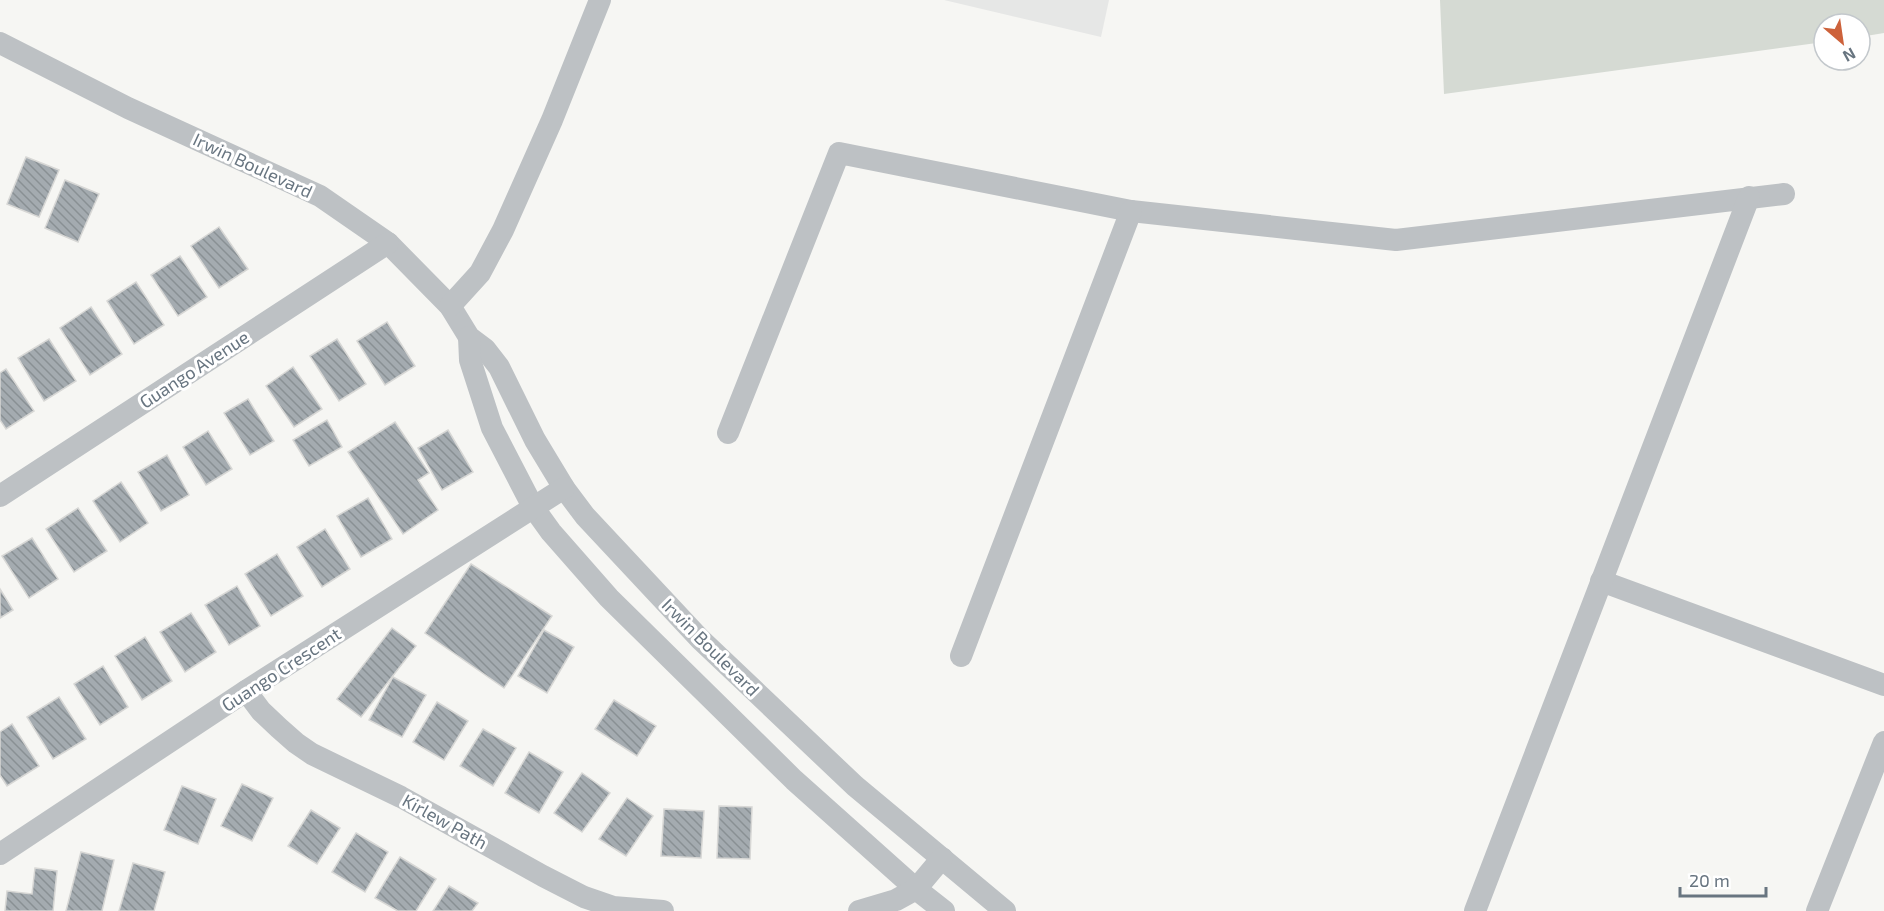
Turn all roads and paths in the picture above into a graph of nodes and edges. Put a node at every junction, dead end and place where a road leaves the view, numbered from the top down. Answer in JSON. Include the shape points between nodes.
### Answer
{"nodes":[{"id":1,"x":600,"y":0,"type":"edge"},
{"id":2,"x":0,"y":43,"type":"edge"},
{"id":3,"x":1784,"y":194,"type":"dead end"},
{"id":4,"x":1749,"y":197,"type":"junction"},
{"id":5,"x":1131,"y":211,"type":"junction"},
{"id":6,"x":388,"y":243,"type":"junction"},
{"id":7,"x":450,"y":306,"type":"junction"},
{"id":8,"x":469,"y":337,"type":"junction"},
{"id":9,"x":728,"y":433,"type":"dead end"},
{"id":10,"x":564,"y":488,"type":"junction"},
{"id":11,"x":0,"y":496,"type":"edge"},
{"id":12,"x":533,"y":507,"type":"junction"},
{"id":13,"x":1601,"y":580,"type":"junction"},
{"id":14,"x":961,"y":656,"type":"dead end"},
{"id":15,"x":1884,"y":685,"type":"edge"},
{"id":16,"x":246,"y":691,"type":"junction"},
{"id":17,"x":1884,"y":742,"type":"edge"},
{"id":18,"x":0,"y":854,"type":"edge"},
{"id":19,"x":942,"y":858,"type":"junction"},
{"id":20,"x":916,"y":889,"type":"junction"},
{"id":21,"x":663,"y":911,"type":"edge"},
{"id":22,"x":859,"y":911,"type":"edge"},
{"id":23,"x":944,"y":911,"type":"edge"},
{"id":24,"x":1005,"y":911,"type":"edge"},
{"id":25,"x":1475,"y":911,"type":"edge"},
{"id":26,"x":1817,"y":911,"type":"edge"}],
"edges":[{"from":1,"to":7,"type":"street","via":[[503,230],[480,273]]},
{"from":2,"to":6,"type":"street","name":"Irwin Boulevard","via":[[128,108],[320,196]]},
{"from":3,"to":4,"type":"street"},
{"from":4,"to":5,"type":"street","via":[[1396,240]]},
{"from":4,"to":13,"type":"street"},
{"from":5,"to":9,"type":"street","via":[[839,153]]},
{"from":5,"to":14,"type":"street"},
{"from":6,"to":7,"type":"street","name":"Irwin Boulevard"},
{"from":6,"to":11,"type":"street","name":"Guango Avenue"},
{"from":7,"to":8,"type":"street","name":"Irwin Boulevard"},
{"from":8,"to":10,"type":"street","name":"Irwin Boulevard","via":[[499,367]]},
{"from":8,"to":12,"type":"street","name":"Irwin Boulevard","via":[[470,360],[492,428]]},
{"from":10,"to":12,"type":"street","name":"Guango Crescent"},
{"from":10,"to":19,"type":"street","name":"Irwin Boulevard","via":[[585,516],[700,639],[855,786]]},
{"from":12,"to":16,"type":"street","name":"Guango Crescent"},
{"from":12,"to":20,"type":"street","name":"Irwin Boulevard","via":[[609,598],[794,780]]},
{"from":13,"to":15,"type":"street"},
{"from":13,"to":25,"type":"street"},
{"from":16,"to":18,"type":"street","name":"Guango Crescent"},
{"from":16,"to":21,"type":"street","name":"Kirlew Path","via":[[279,728],[312,753],[543,876],[613,907]]},
{"from":17,"to":26,"type":"street"},
{"from":19,"to":20,"type":"street"},
{"from":19,"to":24,"type":"street","name":"Irwin Boulevard"},
{"from":20,"to":22,"type":"street","via":[[896,900]]},
{"from":20,"to":23,"type":"street","name":"Irwin Boulevard"}]}
